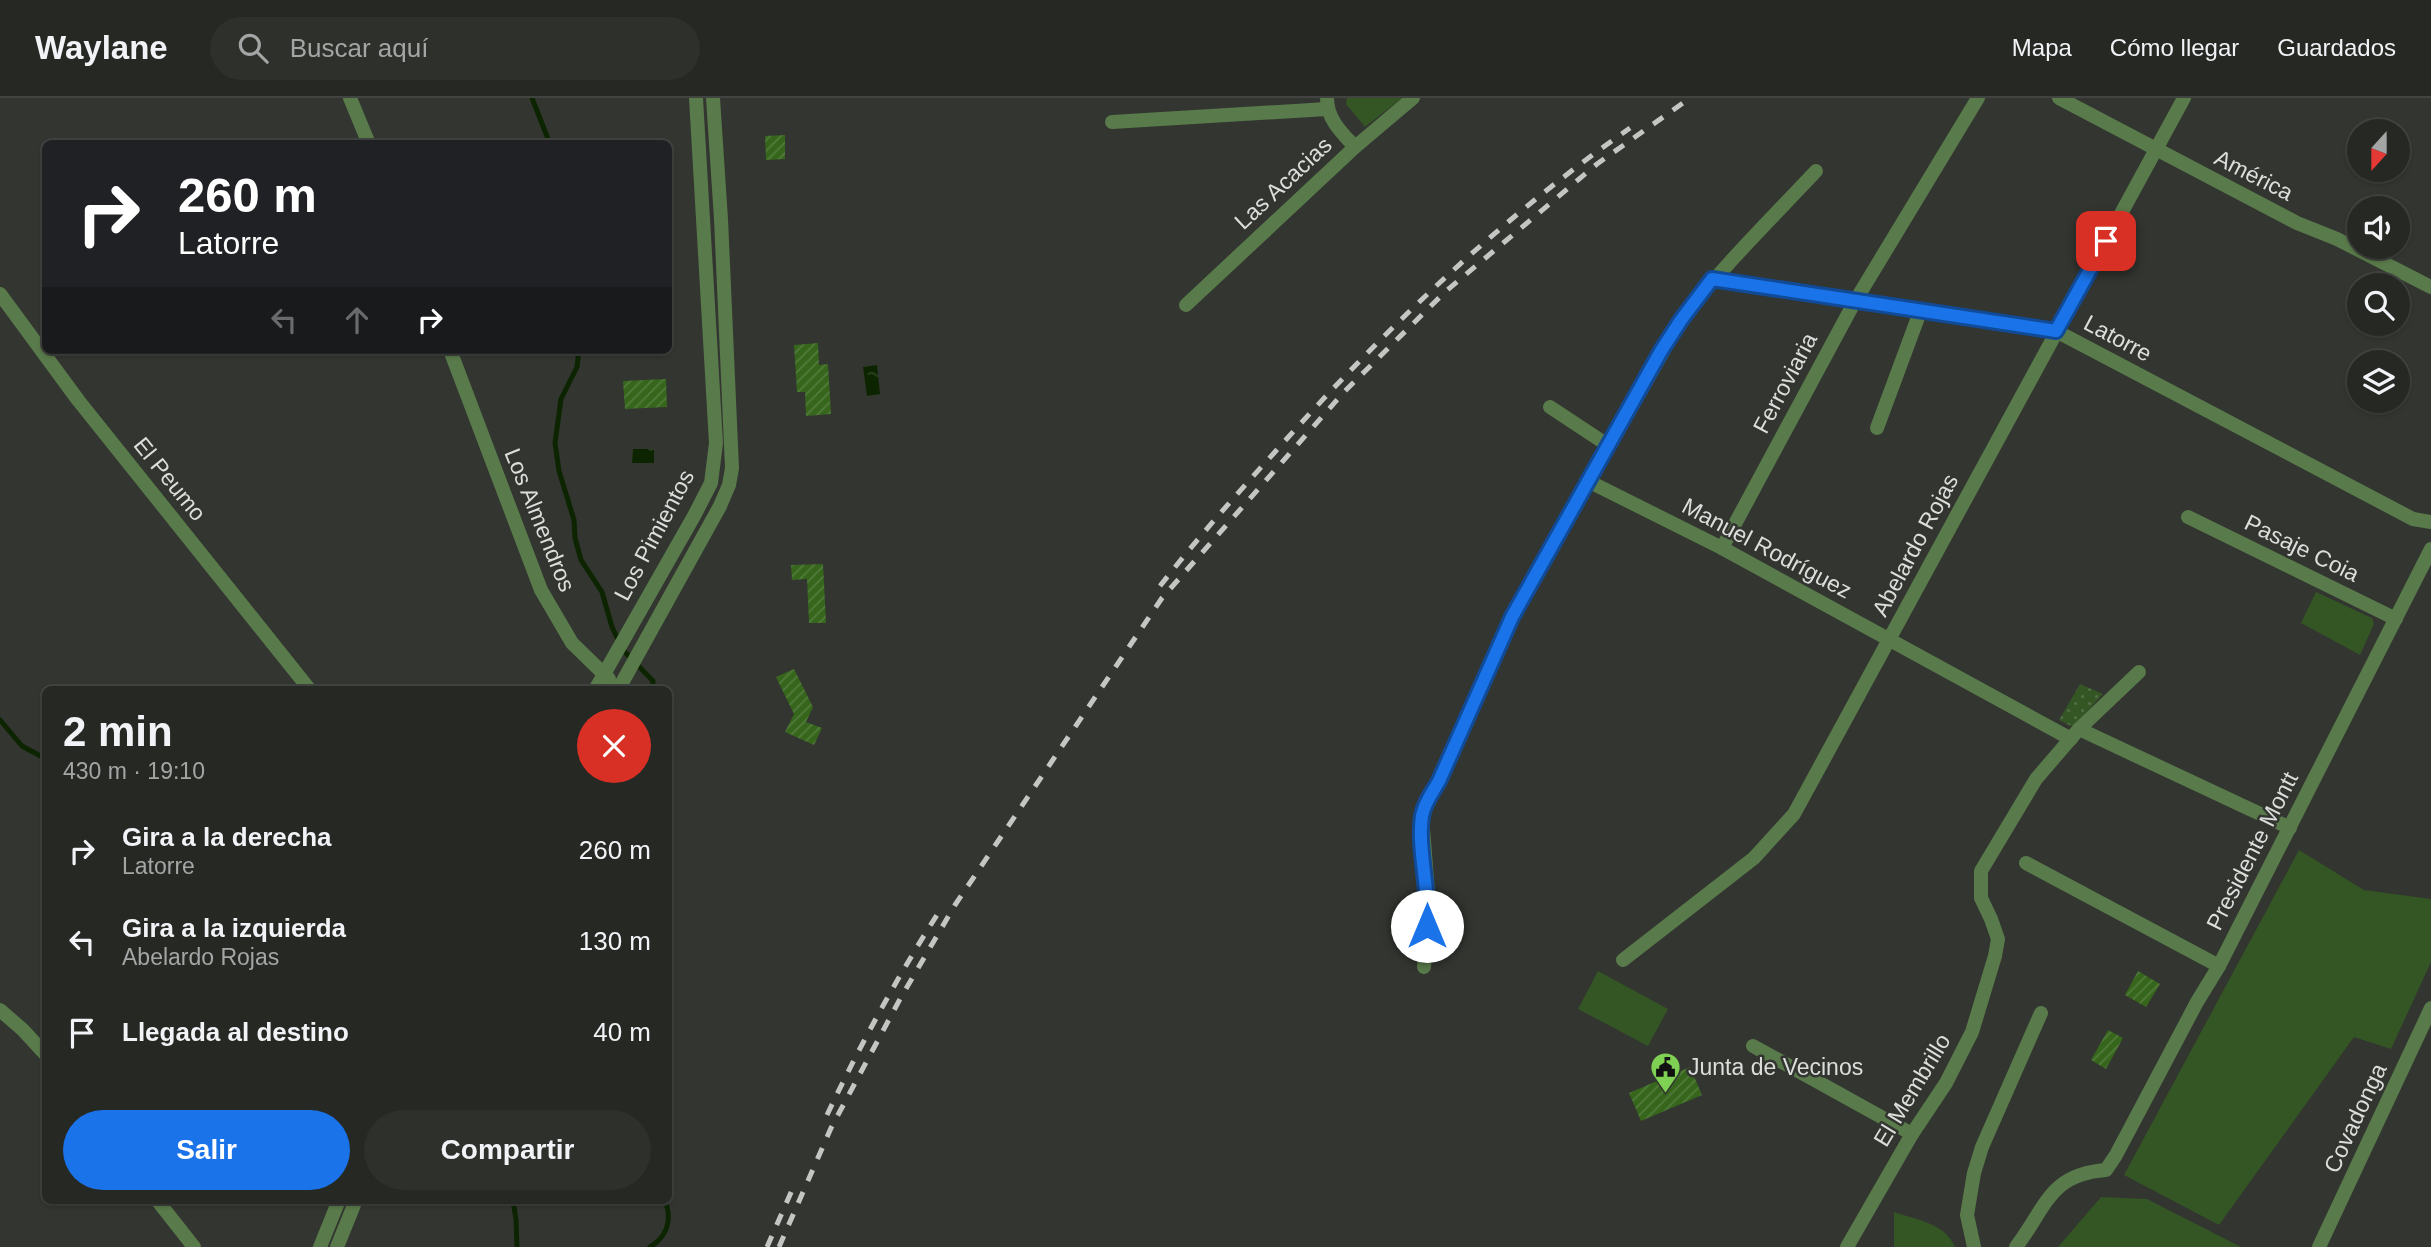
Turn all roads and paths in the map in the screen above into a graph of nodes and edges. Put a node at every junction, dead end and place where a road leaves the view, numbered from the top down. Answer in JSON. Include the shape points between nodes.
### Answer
{"nodes":[{"id":1,"x":350,"y":98,"type":"edge"},
{"id":2,"x":696,"y":98,"type":"edge"},
{"id":3,"x":713,"y":98,"type":"edge"},
{"id":4,"x":1413,"y":98,"type":"edge"},
{"id":5,"x":1978,"y":98,"type":"edge"},
{"id":6,"x":2059,"y":98,"type":"edge"},
{"id":7,"x":2184,"y":98,"type":"edge"},
{"id":8,"x":1327,"y":104,"type":"edge"},
{"id":9,"x":1112,"y":122,"type":"dead end"},
{"id":10,"x":367,"y":140,"type":"edge"},
{"id":11,"x":1355,"y":147,"type":"junction"},
{"id":12,"x":2157,"y":150,"type":"junction"},
{"id":13,"x":1816,"y":171,"type":"dead end"},
{"id":14,"x":1712,"y":279,"type":"junction"},
{"id":15,"x":2431,"y":287,"type":"edge"},
{"id":16,"x":0,"y":294,"type":"edge"},
{"id":17,"x":1854,"y":303,"type":"junction"},
{"id":18,"x":1186,"y":304,"type":"dead end"},
{"id":19,"x":1920,"y":312,"type":"junction"},
{"id":20,"x":2056,"y":331,"type":"junction"},
{"id":21,"x":42,"y":351,"type":"edge"},
{"id":22,"x":44,"y":354,"type":"edge"},
{"id":23,"x":452,"y":354,"type":"edge"},
{"id":24,"x":1550,"y":407,"type":"dead end"},
{"id":25,"x":1877,"y":428,"type":"dead end"},
{"id":26,"x":1609,"y":446,"type":"junction"},
{"id":27,"x":1588,"y":481,"type":"junction"},
{"id":28,"x":2188,"y":517,"type":"dead end"},
{"id":29,"x":2431,"y":522,"type":"edge"},
{"id":30,"x":1723,"y":548,"type":"junction"},
{"id":31,"x":2431,"y":549,"type":"edge"},
{"id":32,"x":2396,"y":620,"type":"junction"},
{"id":33,"x":1889,"y":640,"type":"junction"},
{"id":34,"x":2139,"y":671,"type":"dead end"},
{"id":35,"x":603,"y":675,"type":"junction"},
{"id":36,"x":307,"y":686,"type":"edge"},
{"id":37,"x":597,"y":686,"type":"edge"},
{"id":38,"x":615,"y":686,"type":"edge"},
{"id":39,"x":620,"y":686,"type":"edge"},
{"id":40,"x":2075,"y":734,"type":"junction"},
{"id":41,"x":2290,"y":828,"type":"junction"},
{"id":42,"x":2026,"y":863,"type":"dead end"},
{"id":43,"x":1623,"y":960,"type":"dead end"},
{"id":44,"x":2220,"y":966,"type":"junction"},
{"id":45,"x":1424,"y":967,"type":"dead end"},
{"id":46,"x":2431,"y":1008,"type":"edge"},
{"id":47,"x":0,"y":1010,"type":"edge"},
{"id":48,"x":2041,"y":1013,"type":"dead end"},
{"id":49,"x":1753,"y":1046,"type":"dead end"},
{"id":50,"x":42,"y":1051,"type":"edge"},
{"id":51,"x":1912,"y":1134,"type":"junction"},
{"id":52,"x":160,"y":1204,"type":"edge"},
{"id":53,"x":337,"y":1204,"type":"edge"},
{"id":54,"x":354,"y":1204,"type":"edge"},
{"id":55,"x":194,"y":1247,"type":"edge"},
{"id":56,"x":320,"y":1247,"type":"edge"},
{"id":57,"x":337,"y":1247,"type":"edge"},
{"id":58,"x":1847,"y":1247,"type":"edge"},
{"id":59,"x":1974,"y":1247,"type":"edge"},
{"id":60,"x":2016,"y":1247,"type":"edge"},
{"id":61,"x":2319,"y":1247,"type":"edge"}],
"edges":[{"from":1,"to":10,"type":"street"},
{"from":2,"to":35,"type":"street","name":"Los Pimientos","via":[[714,466],[711,483],[694,516]]},
{"from":3,"to":39,"type":"street","name":"Los Pimientos","via":[[732,468],[720,506]]},
{"from":4,"to":11,"type":"street","name":"Las Acacias"},
{"from":5,"to":17,"type":"street","name":"Ferroviaria"},
{"from":6,"to":12,"type":"street","name":"América"},
{"from":7,"to":12,"type":"street","name":"Abelardo Rojas"},
{"from":8,"to":9,"type":"street"},
{"from":8,"to":11,"type":"street","via":[[1332,120]]},
{"from":11,"to":18,"type":"street","name":"Las Acacias"},
{"from":12,"to":15,"type":"street","name":"América"},
{"from":12,"to":20,"type":"street","name":"Abelardo Rojas"},
{"from":13,"to":14,"type":"street"},
{"from":14,"to":17,"type":"street","name":"Latorre"},
{"from":14,"to":26,"type":"street","via":[[1668,341]]},
{"from":16,"to":21,"type":"street","name":"El Peumo"},
{"from":17,"to":19,"type":"street","name":"Latorre"},
{"from":17,"to":30,"type":"street","name":"Ferroviaria"},
{"from":19,"to":20,"type":"street","name":"Latorre"},
{"from":19,"to":25,"type":"street"},
{"from":20,"to":29,"type":"street","name":"Latorre","via":[[2413,519]]},
{"from":20,"to":33,"type":"street","name":"Abelardo Rojas"},
{"from":22,"to":36,"type":"street","name":"El Peumo"},
{"from":23,"to":35,"type":"street","name":"Los Almendros","via":[[541,590],[572,643]]},
{"from":24,"to":26,"type":"street"},
{"from":26,"to":27,"type":"street"},
{"from":27,"to":30,"type":"street","name":"Manuel Rodríguez"},
{"from":27,"to":45,"type":"street","via":[[1512,617],[1422,816],[1429,905]]},
{"from":28,"to":32,"type":"street","name":"Pasaje Coia"},
{"from":30,"to":33,"type":"street","name":"Manuel Rodríguez"},
{"from":31,"to":32,"type":"street","name":"Presidente Montt"},
{"from":32,"to":41,"type":"street","name":"Presidente Montt"},
{"from":33,"to":40,"type":"street","name":"Manuel Rodríguez"},
{"from":33,"to":43,"type":"street","name":"Abelardo Rojas","via":[[1794,814],[1737,873]]},
{"from":34,"to":40,"type":"street","name":"El Membrillo"},
{"from":35,"to":37,"type":"street","name":"Los Pimientos"},
{"from":35,"to":38,"type":"street","name":"Los Almendros"},
{"from":40,"to":41,"type":"street","name":"Manuel Rodríguez"},
{"from":40,"to":51,"type":"street","name":"El Membrillo","via":[[2036,779],[1981,871],[1981,898],[1997,939],[1995,956],[1972,1032]]},
{"from":41,"to":44,"type":"street","name":"Presidente Montt"},
{"from":42,"to":44,"type":"street"},
{"from":44,"to":60,"type":"street","name":"Presidente Montt","via":[[2106,1170],[2084,1171],[2067,1179],[2050,1195]]},
{"from":46,"to":61,"type":"street","name":"Covadonga"},
{"from":47,"to":50,"type":"street"},
{"from":48,"to":59,"type":"street","via":[[1974,1173],[1967,1215]]},
{"from":49,"to":51,"type":"street"},
{"from":51,"to":58,"type":"street","name":"El Membrillo"},
{"from":52,"to":55,"type":"street"},
{"from":53,"to":56,"type":"street"},
{"from":54,"to":57,"type":"street"}]}
